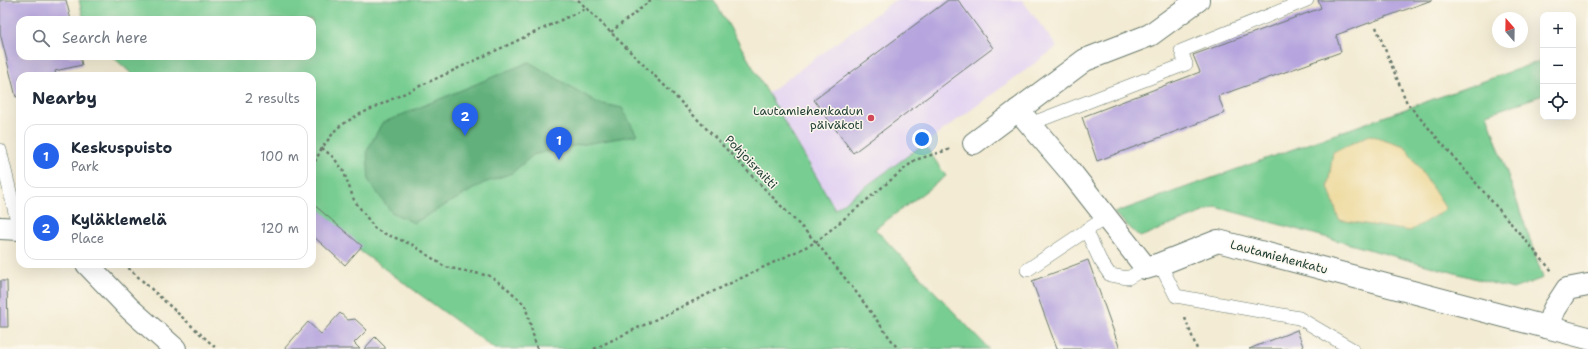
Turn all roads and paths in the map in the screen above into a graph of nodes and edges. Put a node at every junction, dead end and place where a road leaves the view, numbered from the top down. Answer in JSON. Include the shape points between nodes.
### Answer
{"nodes":[{"id":1,"x":578,"y":0,"type":"edge"},
{"id":2,"x":652,"y":0,"type":"edge"},
{"id":3,"x":1198,"y":0,"type":"edge"},
{"id":4,"x":1308,"y":0,"type":"edge"},
{"id":5,"x":587,"y":8,"type":"junction"},
{"id":6,"x":1376,"y":28,"type":"dead end"},
{"id":7,"x":611,"y":32,"type":"junction"},
{"id":8,"x":1024,"y":117,"type":"junction"},
{"id":9,"x":974,"y":142,"type":"joint"},
{"id":10,"x":322,"y":148,"type":"junction"},
{"id":11,"x":0,"y":150,"type":"edge"},
{"id":12,"x":316,"y":159,"type":"edge"},
{"id":13,"x":1105,"y":218,"type":"junction"},
{"id":14,"x":13,"y":229,"type":"edge"},
{"id":15,"x":1086,"y":230,"type":"junction"},
{"id":16,"x":816,"y":242,"type":"junction"},
{"id":17,"x":1153,"y":266,"type":"junction"},
{"id":18,"x":91,"y":268,"type":"edge"},
{"id":19,"x":128,"y":268,"type":"edge"},
{"id":20,"x":1027,"y":270,"type":"dead end"},
{"id":21,"x":1588,"y":285,"type":"edge"},
{"id":22,"x":1567,"y":289,"type":"junction"},
{"id":23,"x":1176,"y":296,"type":"junction"},
{"id":24,"x":1547,"y":327,"type":"junction"},
{"id":25,"x":1588,"y":338,"type":"edge"},
{"id":26,"x":174,"y":349,"type":"edge"},
{"id":27,"x":217,"y":349,"type":"edge"},
{"id":28,"x":537,"y":349,"type":"edge"},
{"id":29,"x":594,"y":349,"type":"edge"},
{"id":30,"x":898,"y":349,"type":"edge"},
{"id":31,"x":1197,"y":349,"type":"edge"},
{"id":32,"x":1352,"y":349,"type":"edge"}],
"edges":[{"from":1,"to":5,"type":"path","name":"Pohjoisraitti"},
{"from":2,"to":7,"type":"path"},
{"from":3,"to":8,"type":"street","via":[[1150,36],[1085,60]]},
{"from":4,"to":8,"type":"lane","via":[[1181,51],[1186,64]]},
{"from":5,"to":7,"type":"path","name":"Pohjoisraitti"},
{"from":5,"to":10,"type":"path","via":[[356,116],[337,128]]},
{"from":6,"to":22,"type":"path","via":[[1407,103]]},
{"from":7,"to":16,"type":"path","name":"Pohjoisraitti"},
{"from":8,"to":9,"type":"street"},
{"from":8,"to":13,"type":"street","via":[[1070,171]]},
{"from":9,"to":16,"type":"path","via":[[915,160]]},
{"from":10,"to":12,"type":"path"},
{"from":10,"to":28,"type":"path","via":[[343,170],[354,200],[376,230],[413,245],[444,267],[490,276],[508,289],[525,306]]},
{"from":11,"to":14,"type":"lane"},
{"from":13,"to":15,"type":"lane"},
{"from":13,"to":17,"type":"street"},
{"from":15,"to":17,"type":"lane","via":[[1110,275],[1128,278]]},
{"from":15,"to":20,"type":"lane"},
{"from":16,"to":29,"type":"path"},
{"from":16,"to":30,"type":"path","name":"Pohjoisraitti"},
{"from":17,"to":23,"type":"lane"},
{"from":17,"to":24,"type":"street","name":"Lautamiehenkatu","via":[[1218,241]]},
{"from":18,"to":26,"type":"street","via":[[130,309]]},
{"from":19,"to":27,"type":"path"},
{"from":21,"to":22,"type":"street"},
{"from":22,"to":24,"type":"street","via":[[1554,309]]},
{"from":23,"to":31,"type":"path"},
{"from":23,"to":32,"type":"lane","via":[[1299,318]]},
{"from":24,"to":25,"type":"street","name":"Lautamiehenkatu"}]}
